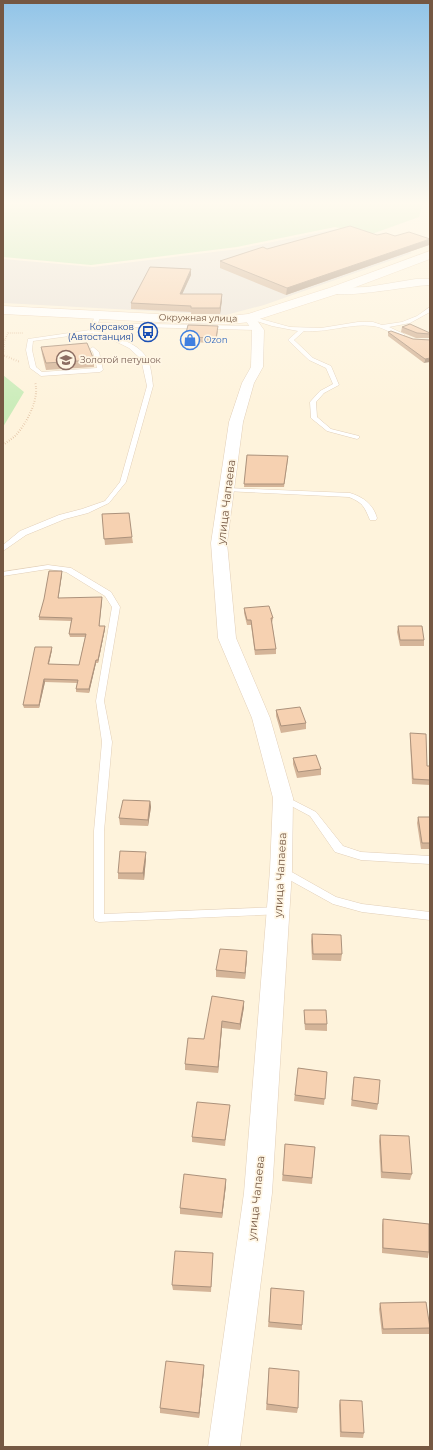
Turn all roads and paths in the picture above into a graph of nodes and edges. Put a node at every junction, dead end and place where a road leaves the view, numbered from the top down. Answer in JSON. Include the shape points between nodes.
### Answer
{"nodes":[{"id":1,"x":388,"y":271,"type":"edge"},
{"id":2,"x":430,"y":282,"type":"edge"},
{"id":3,"x":333,"y":291,"type":"junction"},
{"id":4,"x":430,"y":309,"type":"edge"},
{"id":5,"x":3,"y":310,"type":"edge"},
{"id":6,"x":95,"y":323,"type":"junction"},
{"id":7,"x":253,"y":323,"type":"junction"},
{"id":8,"x":379,"y":326,"type":"junction"},
{"id":9,"x":302,"y":330,"type":"junction"},
{"id":10,"x":409,"y":338,"type":"edge"},
{"id":11,"x":4,"y":344,"type":"dead end"},
{"id":12,"x":93,"y":348,"type":"dead end"},
{"id":13,"x":21,"y":363,"type":"dead end"},
{"id":14,"x":31,"y":378,"type":"dead end"},
{"id":15,"x":357,"y":437,"type":"dead end"},
{"id":16,"x":3,"y":445,"type":"edge"},
{"id":17,"x":227,"y":490,"type":"junction"},
{"id":18,"x":373,"y":518,"type":"dead end"},
{"id":19,"x":3,"y":548,"type":"edge"},
{"id":20,"x":3,"y":574,"type":"edge"},
{"id":21,"x":283,"y":798,"type":"junction"},
{"id":22,"x":430,"y":860,"type":"edge"},
{"id":23,"x":282,"y":870,"type":"junction"},
{"id":24,"x":278,"y":911,"type":"junction"},
{"id":25,"x":430,"y":916,"type":"edge"},
{"id":26,"x":224,"y":1447,"type":"edge"}],
"edges":[{"from":1,"to":3,"type":"main road","name":"Окружная улица"},
{"from":2,"to":3,"type":"street","via":[[367,290]]},
{"from":3,"to":7,"type":"main road","name":"Окружная улица"},
{"from":4,"to":8,"type":"lane","via":[[417,319],[406,323]]},
{"from":5,"to":6,"type":"main road","name":"Окружная улица"},
{"from":6,"to":7,"type":"main road","name":"Окружная улица","via":[[192,319]]},
{"from":6,"to":12,"type":"lane","via":[[30,340],[29,350],[33,368],[41,374],[100,370]]},
{"from":6,"to":19,"type":"lane","via":[[143,356],[150,386],[123,482],[107,502],[23,533]]},
{"from":7,"to":9,"type":"lane"},
{"from":7,"to":17,"type":"street","name":"улица Чапаева","via":[[258,330],[257,367],[248,383],[236,422]]},
{"from":8,"to":9,"type":"lane","via":[[359,324]]},
{"from":8,"to":10,"type":"lane"},
{"from":9,"to":15,"type":"lane","via":[[290,340],[311,359],[329,367],[336,385],[322,392],[312,402],[314,418],[328,430]]},
{"from":11,"to":13,"type":"path","via":[[3,355]]},
{"from":14,"to":16,"type":"path","via":[[37,383],[33,406],[16,435]]},
{"from":17,"to":18,"type":"lane","via":[[350,495],[364,501],[372,510]]},
{"from":17,"to":21,"type":"street","name":"улица Чапаева","via":[[219,543],[227,638],[262,718]]},
{"from":20,"to":24,"type":"lane","via":[[48,567],[68,570],[108,594],[116,607],[100,701],[107,742],[99,831],[99,918]]},
{"from":21,"to":22,"type":"lane","via":[[313,814],[339,848],[361,856]]},
{"from":21,"to":23,"type":"street","name":"улица Чапаева"},
{"from":23,"to":24,"type":"street","name":"улица Чапаева"},
{"from":23,"to":25,"type":"lane","via":[[333,900],[362,908]]},
{"from":24,"to":26,"type":"street","name":"улица Чапаева","via":[[258,1193]]}]}
